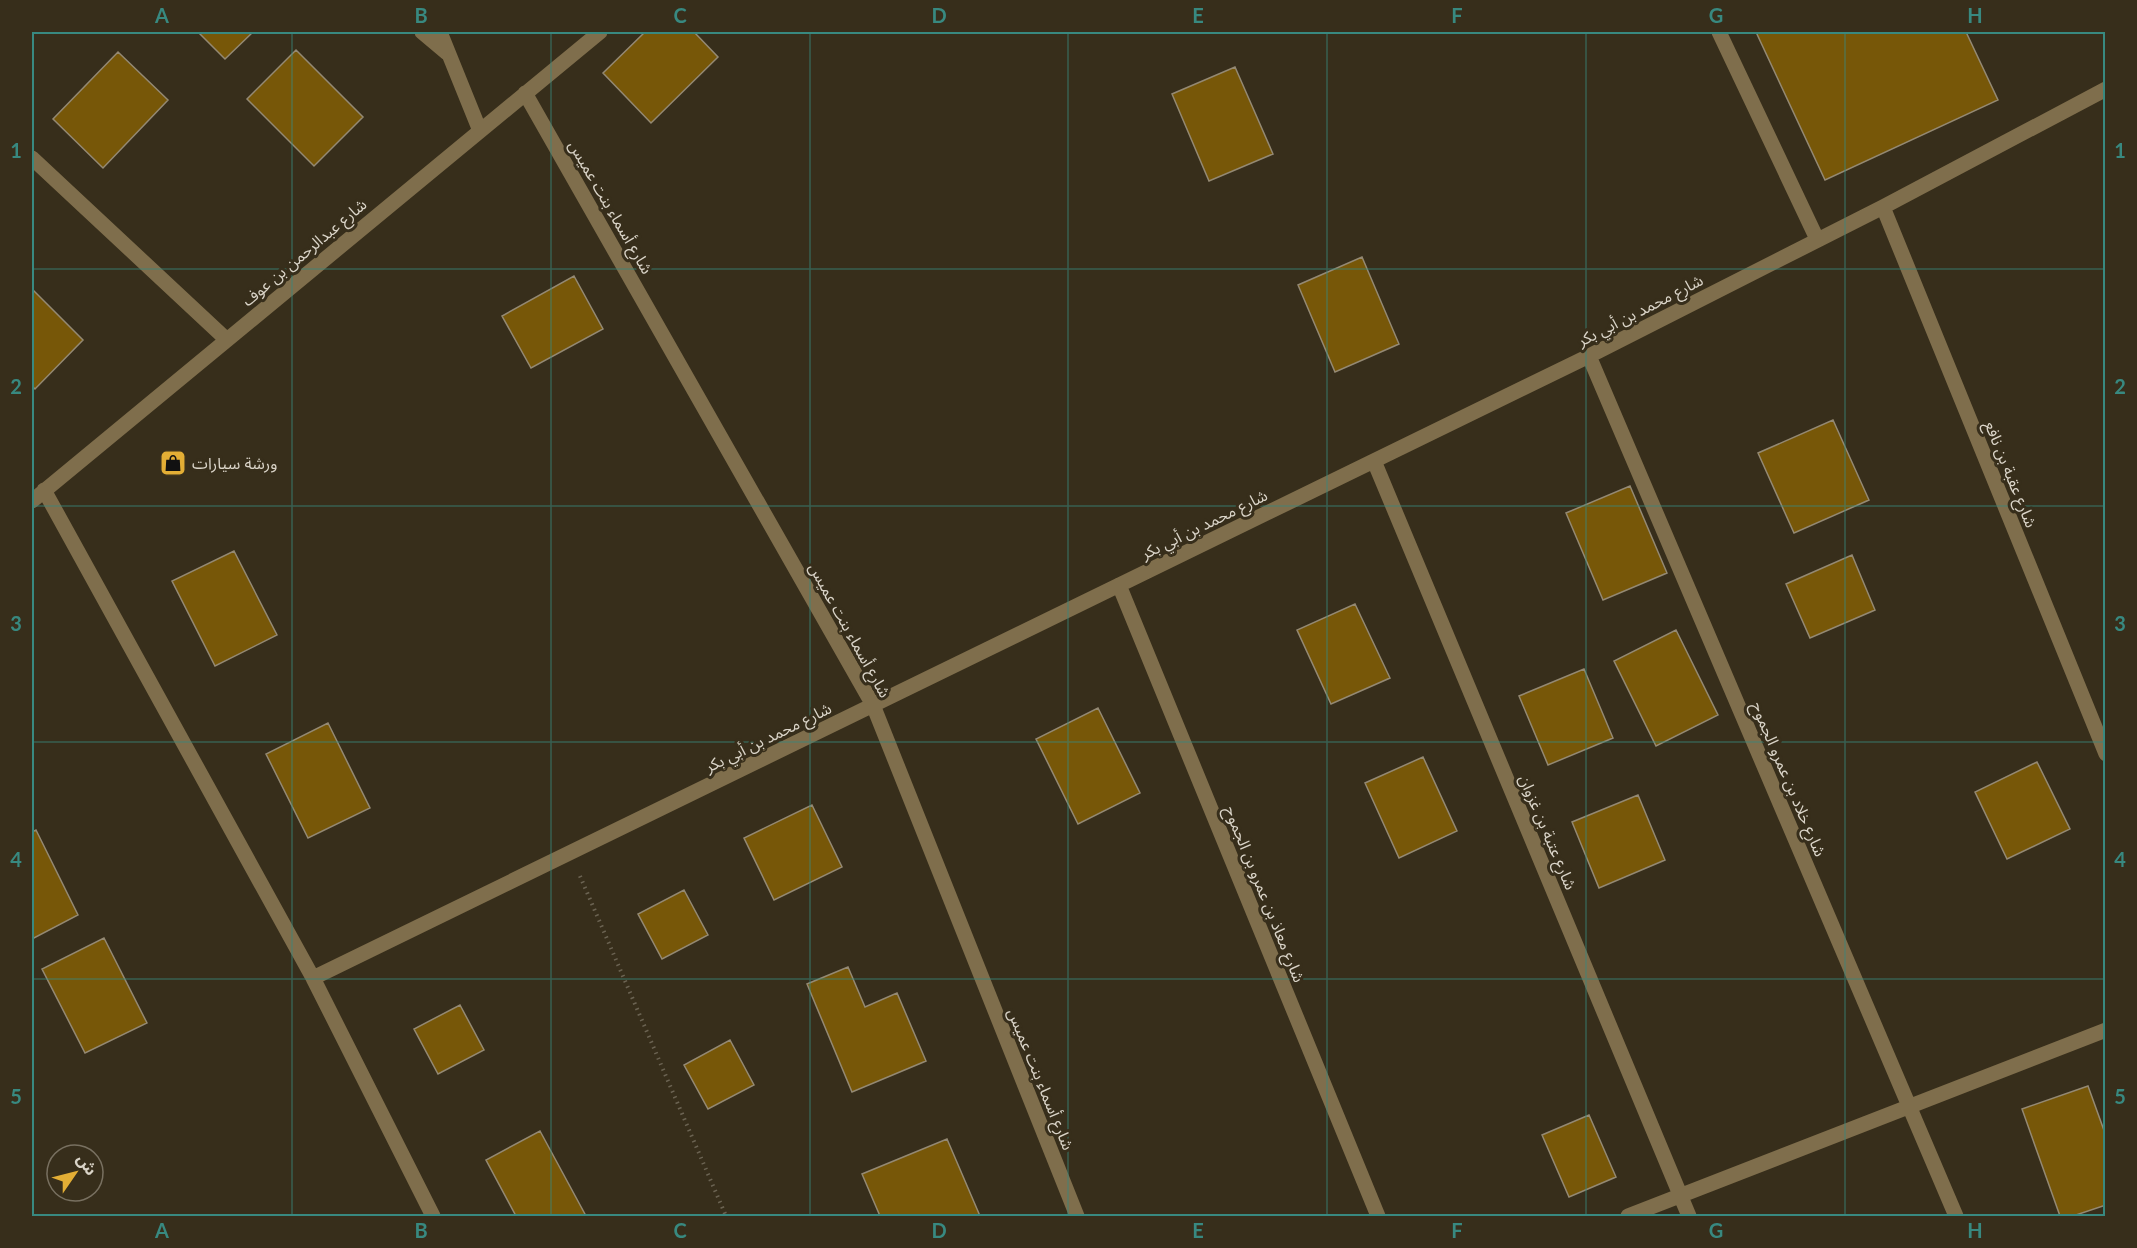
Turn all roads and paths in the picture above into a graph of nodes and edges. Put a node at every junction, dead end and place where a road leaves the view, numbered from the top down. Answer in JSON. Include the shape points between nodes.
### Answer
{"nodes":[{"id":1,"x":422,"y":32,"type":"edge"},
{"id":2,"x":440,"y":32,"type":"edge"},
{"id":3,"x":600,"y":32,"type":"edge"},
{"id":4,"x":1719,"y":32,"type":"edge"},
{"id":5,"x":450,"y":56,"type":"junction"},
{"id":6,"x":2106,"y":88,"type":"edge"},
{"id":7,"x":525,"y":93,"type":"junction"},
{"id":8,"x":480,"y":131,"type":"junction"},
{"id":9,"x":32,"y":158,"type":"edge"},
{"id":10,"x":1883,"y":207,"type":"junction"},
{"id":11,"x":1817,"y":239,"type":"junction"},
{"id":12,"x":227,"y":340,"type":"junction"},
{"id":13,"x":1589,"y":356,"type":"junction"},
{"id":14,"x":1374,"y":461,"type":"junction"},
{"id":15,"x":44,"y":490,"type":"junction"},
{"id":16,"x":32,"y":501,"type":"edge"},
{"id":17,"x":1119,"y":585,"type":"junction"},
{"id":18,"x":873,"y":705,"type":"junction"},
{"id":19,"x":2106,"y":754,"type":"edge"},
{"id":20,"x":570,"y":853,"type":"junction"},
{"id":21,"x":313,"y":978,"type":"junction"},
{"id":22,"x":2106,"y":1030,"type":"edge"},
{"id":23,"x":1910,"y":1107,"type":"junction"},
{"id":24,"x":1680,"y":1195,"type":"junction"},
{"id":25,"x":433,"y":1216,"type":"edge"},
{"id":26,"x":726,"y":1216,"type":"edge"},
{"id":27,"x":1077,"y":1216,"type":"edge"},
{"id":28,"x":1378,"y":1216,"type":"edge"},
{"id":29,"x":1628,"y":1216,"type":"edge"},
{"id":30,"x":1689,"y":1216,"type":"edge"},
{"id":31,"x":1956,"y":1216,"type":"edge"}],
"edges":[{"from":1,"to":5,"type":"street"},
{"from":2,"to":5,"type":"street"},
{"from":3,"to":7,"type":"street","name":"شارع عبدالرحمن بن عوف"},
{"from":4,"to":11,"type":"street"},
{"from":5,"to":8,"type":"street"},
{"from":6,"to":10,"type":"street","name":"شارع محمد بن أبي بكر"},
{"from":7,"to":8,"type":"street","name":"شارع عبدالرحمن بن عوف"},
{"from":7,"to":18,"type":"street","name":"شارع أسماء بنت عميس"},
{"from":8,"to":12,"type":"street","name":"شارع عبدالرحمن بن عوف"},
{"from":9,"to":12,"type":"street"},
{"from":10,"to":11,"type":"street","name":"شارع محمد بن أبي بكر"},
{"from":10,"to":19,"type":"street","name":"شارع عقبة بن نافع"},
{"from":11,"to":13,"type":"street","name":"شارع محمد بن أبي بكر"},
{"from":12,"to":15,"type":"street","name":"شارع عبدالرحمن بن عوف"},
{"from":13,"to":14,"type":"street","name":"شارع محمد بن أبي بكر"},
{"from":13,"to":23,"type":"street","name":"شارع خلاد بن عمرو الجموح"},
{"from":14,"to":17,"type":"street","name":"شارع محمد بن أبي بكر"},
{"from":14,"to":24,"type":"street","name":"شارع عتبة بن غزوان"},
{"from":15,"to":16,"type":"street","name":"شارع عبدالرحمن بن عوف"},
{"from":15,"to":21,"type":"street"},
{"from":17,"to":18,"type":"street","name":"شارع محمد بن أبي بكر"},
{"from":17,"to":28,"type":"street","name":"شارع معاذ بن عمرو بن الجموح"},
{"from":18,"to":20,"type":"street","name":"شارع محمد بن أبي بكر"},
{"from":18,"to":27,"type":"street","name":"شارع أسماء بنت عميس"},
{"from":20,"to":21,"type":"street","name":"شارع محمد بن أبي بكر"},
{"from":20,"to":26,"type":"path"},
{"from":21,"to":25,"type":"street"},
{"from":22,"to":23,"type":"street"},
{"from":23,"to":24,"type":"street"},
{"from":23,"to":31,"type":"street","name":"شارع خلاد بن عمرو الجموح"},
{"from":24,"to":29,"type":"street"},
{"from":24,"to":30,"type":"street","name":"شارع عتبة بن غزوان"}]}
